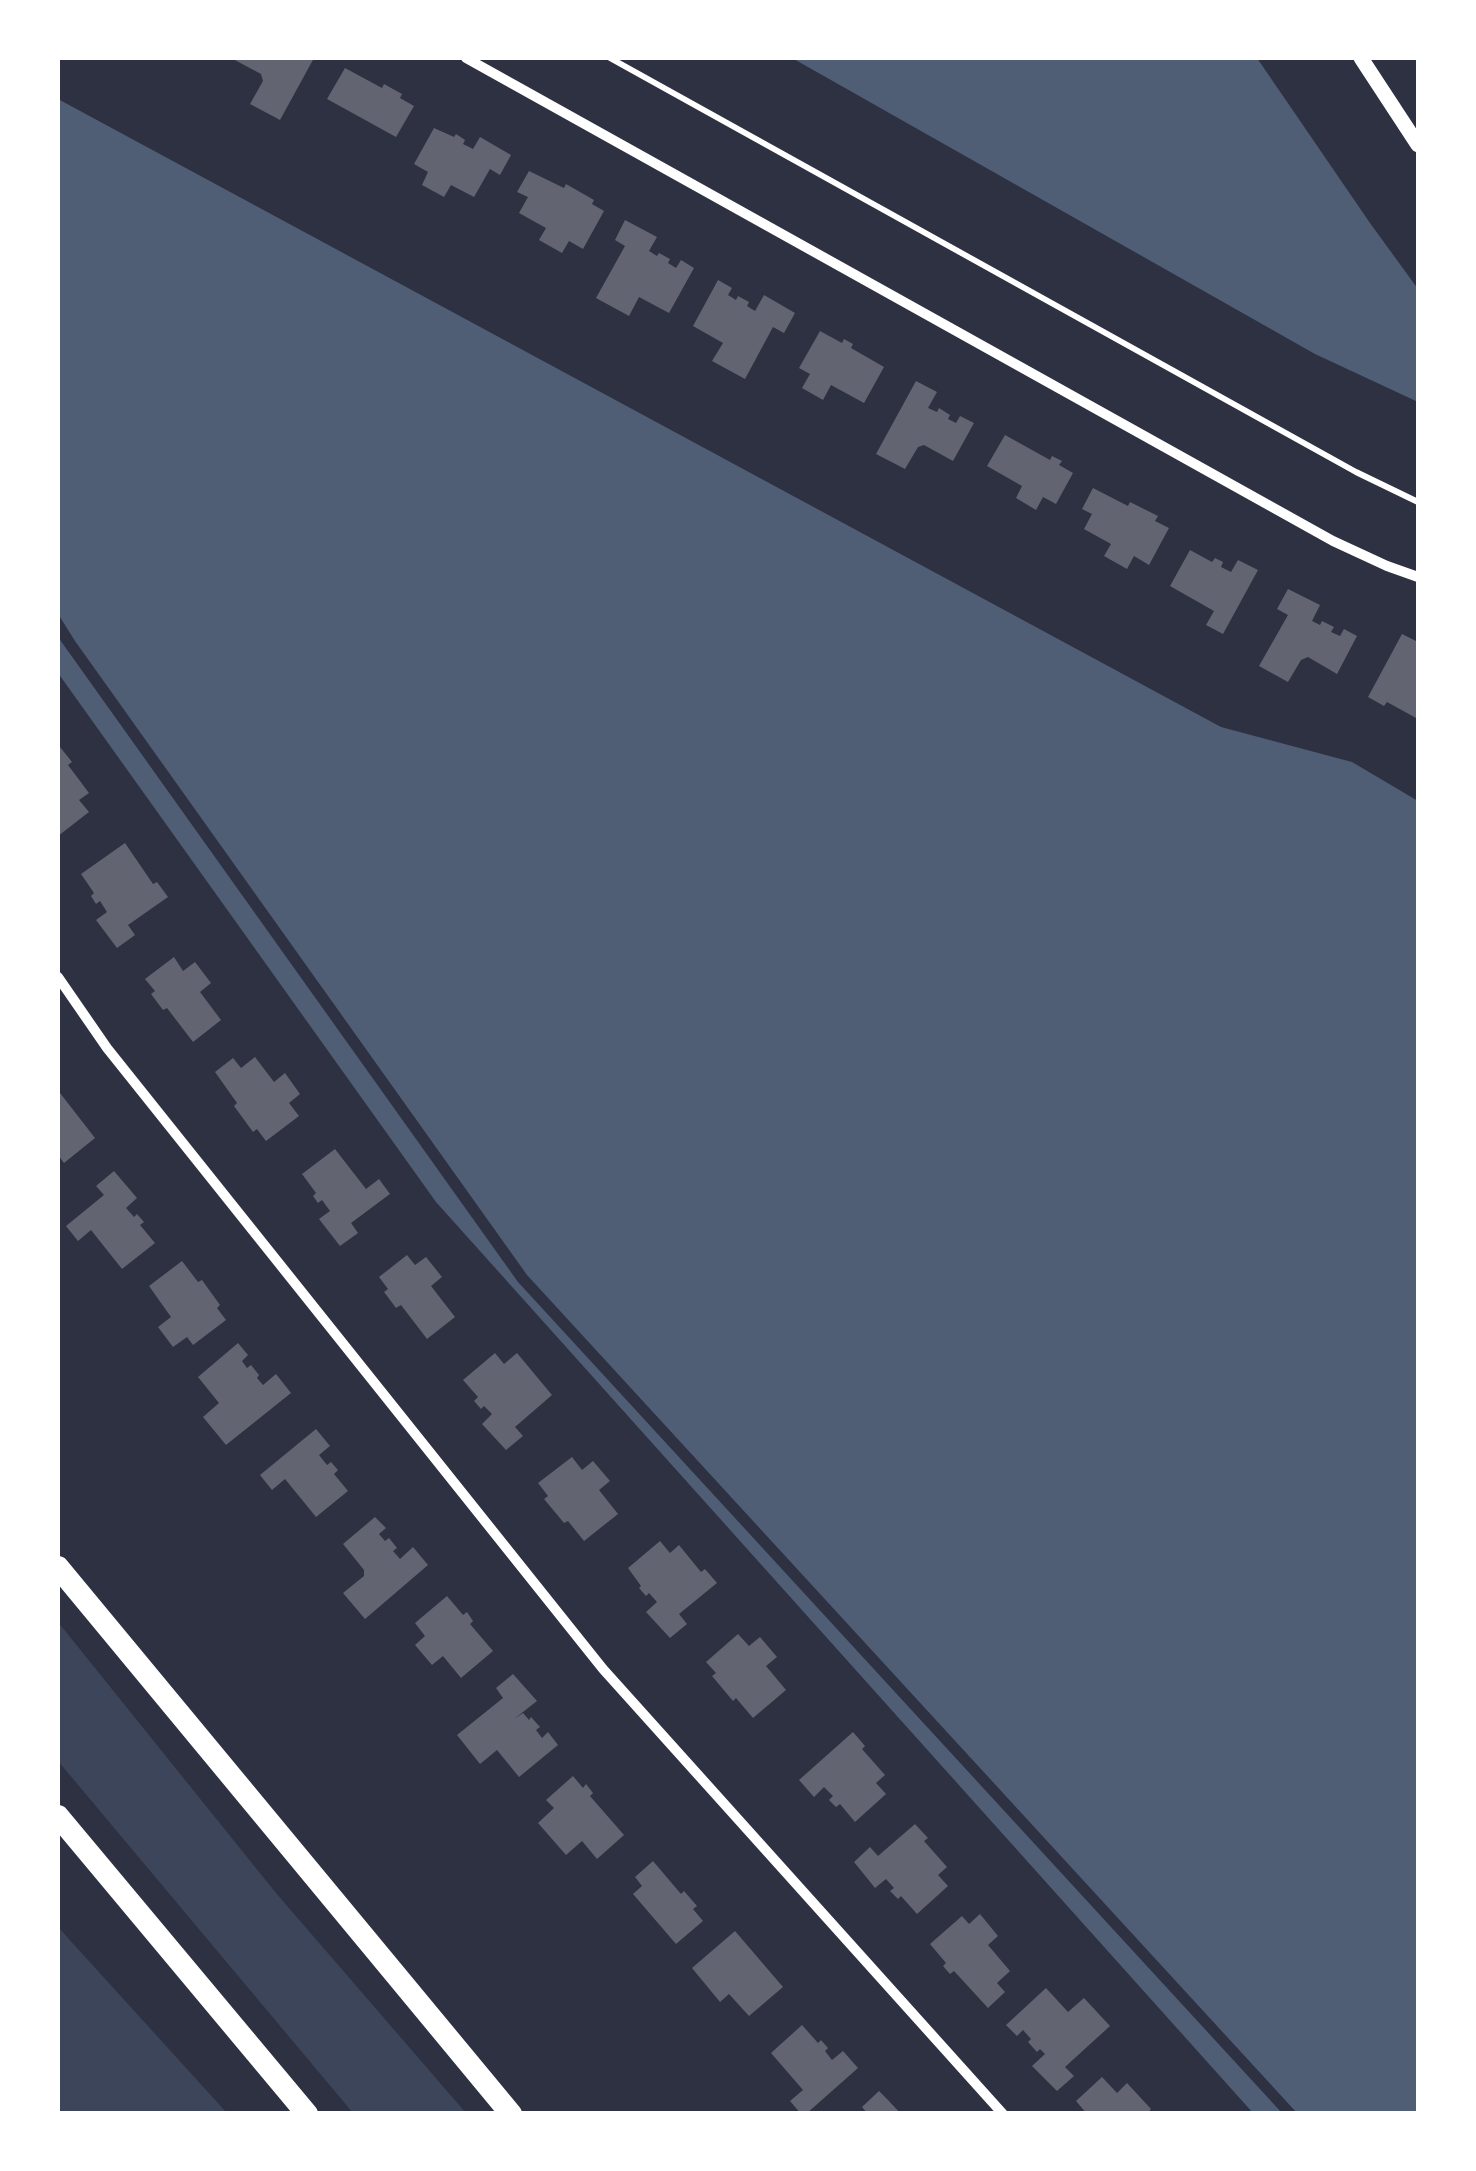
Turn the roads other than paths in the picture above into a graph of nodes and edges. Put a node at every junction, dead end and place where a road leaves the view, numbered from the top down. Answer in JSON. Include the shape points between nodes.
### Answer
{"nodes":[{"id":1,"x":466,"y":58,"type":"edge"},
{"id":2,"x":610,"y":58,"type":"edge"},
{"id":3,"x":1361,"y":58,"type":"edge"},
{"id":4,"x":1418,"y":145,"type":"edge"},
{"id":5,"x":1418,"y":502,"type":"edge"},
{"id":6,"x":1418,"y":576,"type":"edge"},
{"id":7,"x":58,"y":977,"type":"edge"},
{"id":8,"x":58,"y":1568,"type":"edge"},
{"id":9,"x":58,"y":1816,"type":"edge"},
{"id":10,"x":307,"y":2114,"type":"edge"},
{"id":11,"x":511,"y":2114,"type":"edge"},
{"id":12,"x":1003,"y":2114,"type":"edge"}],
"edges":[{"from":1,"to":6,"type":"street","via":[[1333,540]]},
{"from":2,"to":5,"type":"lane"},
{"from":3,"to":4,"type":"street"},
{"from":7,"to":12,"type":"street","via":[[603,1669]]},
{"from":8,"to":11,"type":"highway"},
{"from":9,"to":10,"type":"highway"}]}
